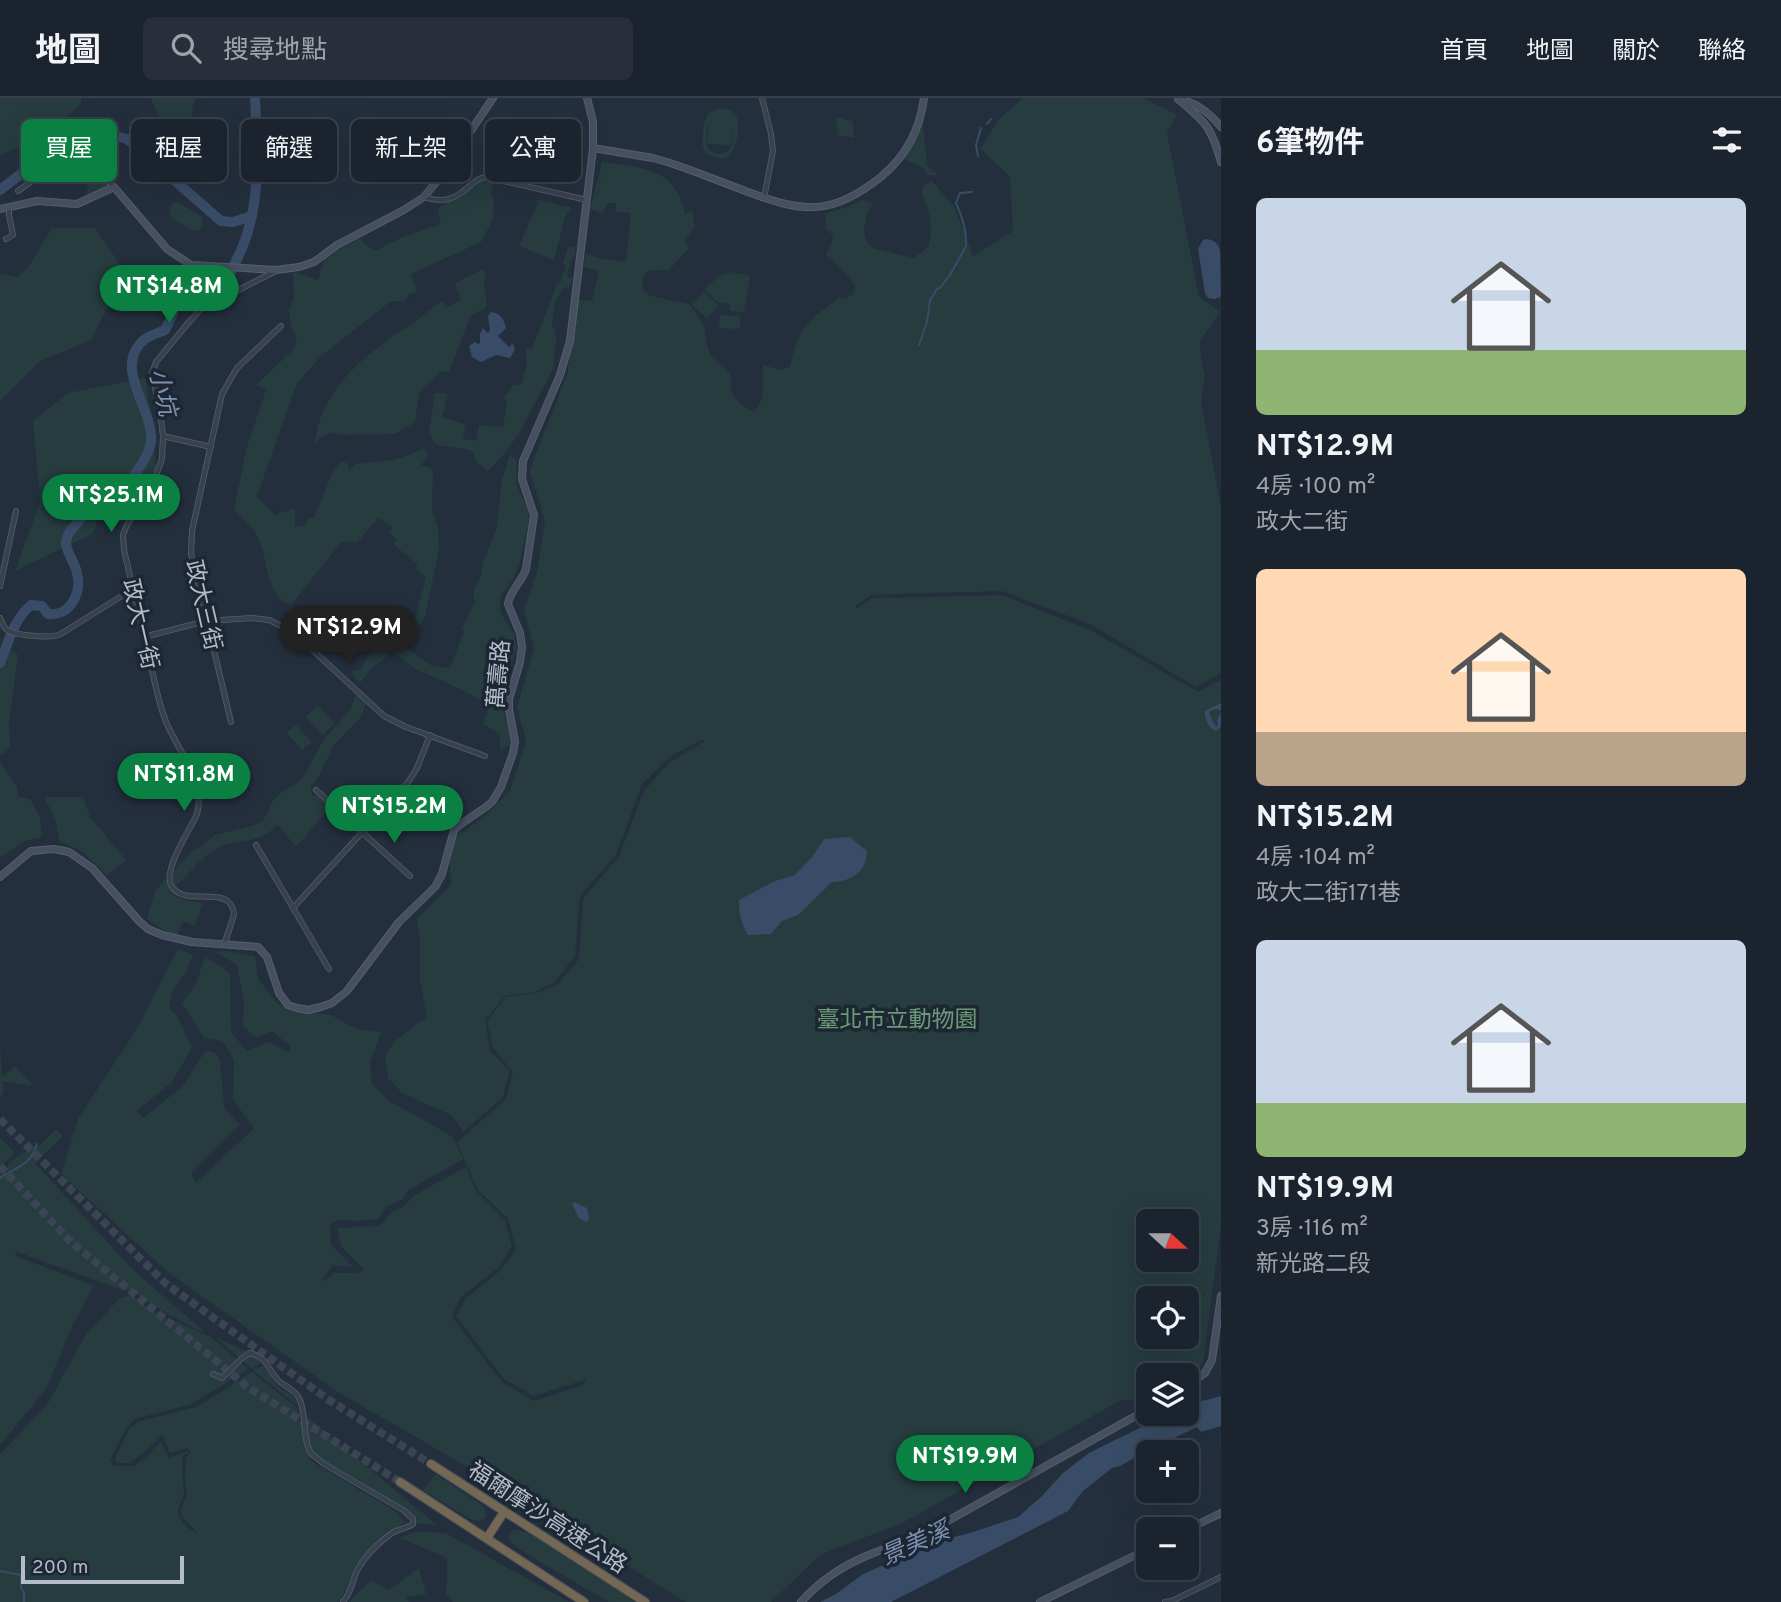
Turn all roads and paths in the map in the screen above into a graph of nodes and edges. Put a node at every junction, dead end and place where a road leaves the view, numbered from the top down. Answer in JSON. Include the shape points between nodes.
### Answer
{"nodes":[{"id":1,"x":493,"y":98,"type":"edge"},
{"id":2,"x":587,"y":98,"type":"edge"},
{"id":3,"x":762,"y":98,"type":"edge"},
{"id":4,"x":925,"y":98,"type":"edge"},
{"id":5,"x":1178,"y":98,"type":"edge"},
{"id":6,"x":1221,"y":127,"type":"edge"},
{"id":7,"x":593,"y":148,"type":"junction"},
{"id":8,"x":1221,"y":162,"type":"edge"},
{"id":9,"x":114,"y":187,"type":"junction"},
{"id":10,"x":18,"y":191,"type":"dead end"},
{"id":11,"x":424,"y":197,"type":"junction"},
{"id":12,"x":764,"y":198,"type":"junction"},
{"id":13,"x":587,"y":200,"type":"junction"},
{"id":14,"x":9,"y":206,"type":"junction"},
{"id":15,"x":0,"y":209,"type":"edge"},
{"id":16,"x":6,"y":239,"type":"dead end"},
{"id":17,"x":276,"y":270,"type":"junction"},
{"id":18,"x":281,"y":326,"type":"dead end"},
{"id":19,"x":163,"y":436,"type":"junction"},
{"id":20,"x":211,"y":447,"type":"junction"},
{"id":21,"x":16,"y":511,"type":"dead end"},
{"id":22,"x":0,"y":586,"type":"edge"},
{"id":23,"x":133,"y":589,"type":"junction"},
{"id":24,"x":0,"y":618,"type":"edge"},
{"id":25,"x":206,"y":621,"type":"junction"},
{"id":26,"x":144,"y":637,"type":"junction"},
{"id":27,"x":231,"y":722,"type":"dead end"},
{"id":28,"x":430,"y":735,"type":"junction"},
{"id":29,"x":485,"y":755,"type":"dead end"},
{"id":30,"x":316,"y":790,"type":"dead end"},
{"id":31,"x":362,"y":832,"type":"junction"},
{"id":32,"x":256,"y":845,"type":"dead end"},
{"id":33,"x":410,"y":876,"type":"dead end"},
{"id":34,"x":0,"y":877,"type":"edge"},
{"id":35,"x":293,"y":908,"type":"junction"},
{"id":36,"x":224,"y":945,"type":"junction"},
{"id":37,"x":329,"y":969,"type":"dead end"},
{"id":38,"x":1221,"y":1296,"type":"edge"},
{"id":39,"x":213,"y":1374,"type":"dead end"},
{"id":40,"x":1199,"y":1379,"type":"edge"},
{"id":41,"x":1136,"y":1416,"type":"edge"},
{"id":42,"x":430,"y":1464,"type":"tunnel mouth"},
{"id":43,"x":400,"y":1482,"type":"tunnel mouth"},
{"id":44,"x":504,"y":1512,"type":"junction"},
{"id":45,"x":1221,"y":1513,"type":"edge"},
{"id":46,"x":1199,"y":1524,"type":"edge"},
{"id":47,"x":487,"y":1538,"type":"junction"},
{"id":48,"x":1136,"y":1555,"type":"edge"},
{"id":49,"x":1221,"y":1577,"type":"edge"},
{"id":50,"x":342,"y":1602,"type":"edge"},
{"id":51,"x":584,"y":1602,"type":"edge"},
{"id":52,"x":645,"y":1602,"type":"edge"},
{"id":53,"x":801,"y":1602,"type":"edge"},
{"id":54,"x":1040,"y":1602,"type":"edge"},
{"id":55,"x":1165,"y":1602,"type":"edge"}],
"edges":[{"from":1,"to":11,"type":"street"},
{"from":2,"to":7,"type":"street","name":"萬壽路"},
{"from":3,"to":12,"type":"street","via":[[773,150]]},
{"from":4,"to":12,"type":"street","via":[[907,148],[861,191],[813,207]]},
{"from":5,"to":6,"type":"street","via":[[1202,108]]},
{"from":5,"to":8,"type":"street","via":[[1206,124]]},
{"from":7,"to":12,"type":"street","via":[[653,158]]},
{"from":7,"to":13,"type":"street","name":"萬壽路"},
{"from":9,"to":10,"type":"street","via":[[96,170],[70,159]]},
{"from":9,"to":14,"type":"street","via":[[77,204],[37,201]]},
{"from":9,"to":17,"type":"street","via":[[172,253],[191,265]]},
{"from":11,"to":13,"type":"street","via":[[443,200],[486,177]]},
{"from":11,"to":17,"type":"street","via":[[337,244],[314,262]]},
{"from":13,"to":36,"type":"street","name":"萬壽路","via":[[565,359],[522,469],[534,514],[526,569],[508,604],[522,647],[509,699],[515,742],[501,787],[492,802],[454,830],[435,887],[332,1003],[308,1010],[288,1005],[261,950]]},
{"from":14,"to":15,"type":"street"},
{"from":14,"to":16,"type":"street","via":[[13,235]]},
{"from":17,"to":19,"type":"street","name":"政大一街","via":[[201,309],[156,362],[152,373]]},
{"from":18,"to":20,"type":"street","name":"政大三街","via":[[229,380]]},
{"from":19,"to":20,"type":"street"},
{"from":19,"to":23,"type":"street","name":"政大一街","via":[[160,466],[123,535]]},
{"from":20,"to":25,"type":"street","name":"政大三街","via":[[191,541]]},
{"from":21,"to":22,"type":"street"},
{"from":23,"to":24,"type":"street","via":[[53,637],[9,631]]},
{"from":23,"to":26,"type":"street","name":"政大一街"},
{"from":25,"to":26,"type":"street"},
{"from":25,"to":27,"type":"street","name":"政大三街"},
{"from":25,"to":28,"type":"street","via":[[252,618],[278,624],[384,716]]},
{"from":26,"to":36,"type":"street","name":"政大一街","via":[[162,710],[199,793],[196,817],[171,866],[170,882],[183,895],[220,897],[230,904],[234,915]]},
{"from":28,"to":29,"type":"street"},
{"from":28,"to":31,"type":"street","via":[[409,781]]},
{"from":30,"to":31,"type":"street"},
{"from":31,"to":33,"type":"street"},
{"from":31,"to":35,"type":"street"},
{"from":32,"to":35,"type":"street"},
{"from":34,"to":36,"type":"street","name":"萬壽路","via":[[31,851],[61,850],[92,868],[148,929],[192,942]]},
{"from":35,"to":37,"type":"street"},
{"from":38,"to":40,"type":"street","via":[[1212,1360]]},
{"from":39,"to":50,"type":"street","via":[[222,1378],[250,1353],[260,1357],[279,1382],[298,1395],[313,1455],[413,1519],[413,1524],[380,1542],[362,1563]]},
{"from":41,"to":53,"type":"street","via":[[926,1533],[846,1566]]},
{"from":42,"to":44,"type":"highway","name":"福爾摩沙高速公路"},
{"from":43,"to":47,"type":"highway"},
{"from":44,"to":47,"type":"highway"},
{"from":44,"to":52,"type":"highway","name":"福爾摩沙高速公路"},
{"from":45,"to":46,"type":"street"},
{"from":47,"to":51,"type":"highway"},
{"from":48,"to":54,"type":"street"},
{"from":49,"to":55,"type":"street"}]}
